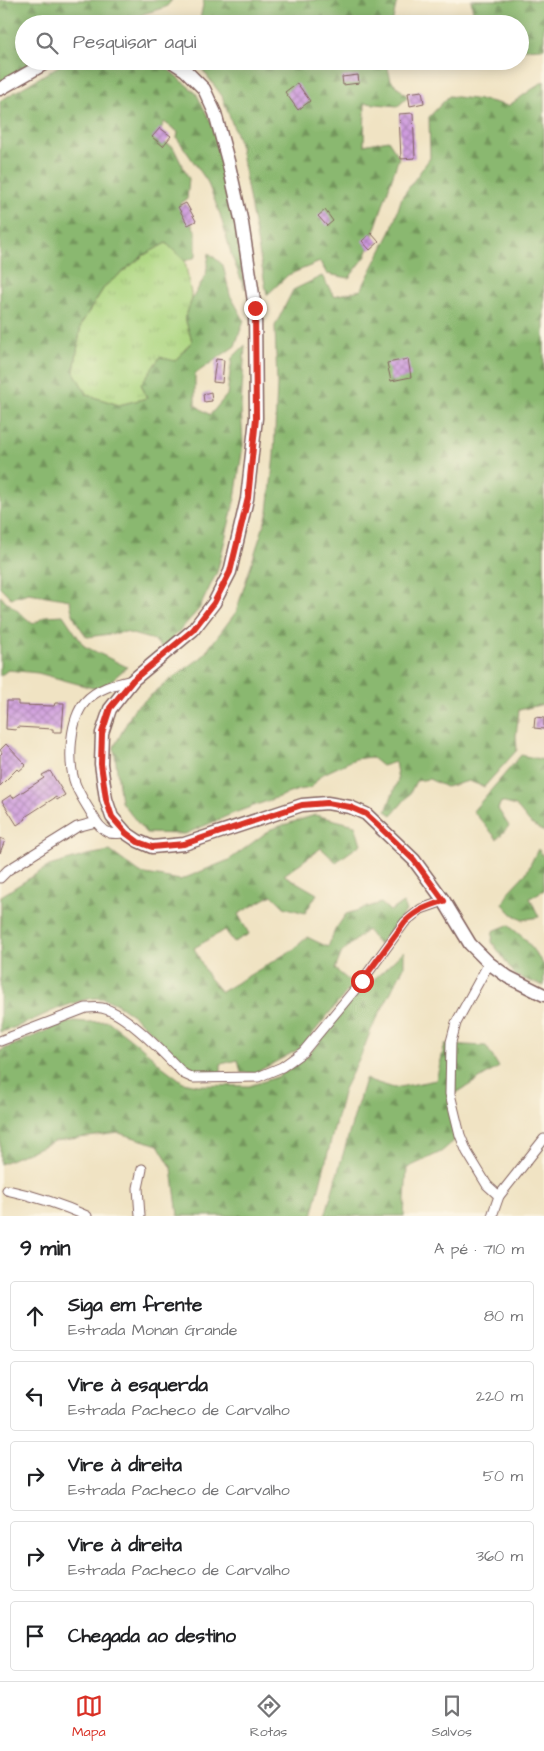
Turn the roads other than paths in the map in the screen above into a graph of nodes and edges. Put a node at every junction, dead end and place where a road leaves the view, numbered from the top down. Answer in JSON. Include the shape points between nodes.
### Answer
{"nodes":[{"id":1,"x":35,"y":70,"type":"edge"},
{"id":2,"x":185,"y":70,"type":"edge"},
{"id":3,"x":0,"y":90,"type":"edge"},
{"id":4,"x":133,"y":680,"type":"junction"},
{"id":5,"x":96,"y":822,"type":"junction"},
{"id":6,"x":126,"y":833,"type":"junction"},
{"id":7,"x":0,"y":878,"type":"edge"},
{"id":8,"x":444,"y":901,"type":"junction"},
{"id":9,"x":489,"y":963,"type":"junction"},
{"id":10,"x":544,"y":995,"type":"edge"},
{"id":11,"x":0,"y":1041,"type":"edge"},
{"id":12,"x":544,"y":1139,"type":"edge"},
{"id":13,"x":142,"y":1170,"type":"dead end"},
{"id":14,"x":6,"y":1190,"type":"dead end"},
{"id":15,"x":499,"y":1196,"type":"junction"},
{"id":16,"x":87,"y":1216,"type":"edge"},
{"id":17,"x":140,"y":1216,"type":"edge"},
{"id":18,"x":492,"y":1216,"type":"edge"}],
"edges":[{"from":1,"to":3,"type":"main road"},
{"from":2,"to":4,"type":"main road","via":[[204,90],[214,113],[242,223],[255,308],[256,418],[248,498],[230,572],[214,603],[193,630]]},
{"from":4,"to":5,"type":"street","via":[[115,684],[84,702],[72,733],[74,780]]},
{"from":4,"to":6,"type":"main road","via":[[110,708],[102,733],[101,764],[106,799],[112,817]]},
{"from":5,"to":6,"type":"street","via":[[110,833]]},
{"from":5,"to":7,"type":"street","via":[[77,827]]},
{"from":6,"to":8,"type":"main road","via":[[152,847],[184,844],[302,805],[327,803],[350,807],[366,814],[407,853]]},
{"from":8,"to":9,"type":"main road","via":[[470,944]]},
{"from":8,"to":11,"type":"street","via":[[420,909],[405,922],[362,981],[303,1052],[282,1067],[258,1077],[193,1078],[184,1074],[128,1022],[101,1008],[86,1008]]},
{"from":9,"to":10,"type":"main road","via":[[508,978]]},
{"from":9,"to":15,"type":"street","via":[[453,1032],[450,1094],[467,1152],[487,1185]]},
{"from":12,"to":15,"type":"street"},
{"from":13,"to":17,"type":"street","via":[[138,1188]]},
{"from":14,"to":16,"type":"street","via":[[37,1196]]},
{"from":15,"to":18,"type":"street"}]}
